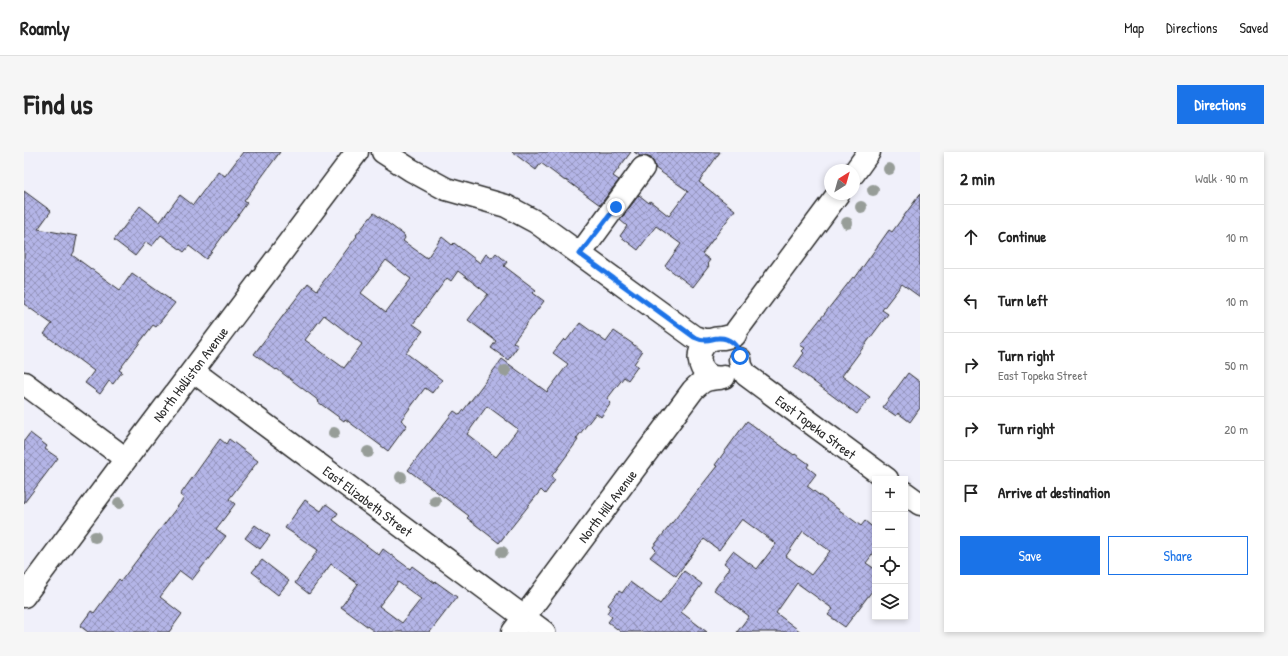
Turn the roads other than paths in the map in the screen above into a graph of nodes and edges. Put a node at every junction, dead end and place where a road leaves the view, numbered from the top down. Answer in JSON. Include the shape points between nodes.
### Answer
{"nodes":[{"id":1,"x":356,"y":152,"type":"edge"},
{"id":2,"x":383,"y":152,"type":"edge"},
{"id":3,"x":870,"y":152,"type":"edge"},
{"id":4,"x":860,"y":165,"type":"edge"},
{"id":5,"x":643,"y":168,"type":"dead end"},
{"id":6,"x":834,"y":200,"type":"edge"},
{"id":7,"x":580,"y":254,"type":"junction"},
{"id":8,"x":720,"y":357,"type":"junction"},
{"id":9,"x":193,"y":371,"type":"junction"},
{"id":10,"x":24,"y":383,"type":"edge"},
{"id":11,"x":126,"y":459,"type":"junction"},
{"id":12,"x":883,"y":476,"type":"edge"},
{"id":13,"x":908,"y":495,"type":"edge"},
{"id":14,"x":920,"y":504,"type":"edge"},
{"id":15,"x":24,"y":596,"type":"edge"},
{"id":16,"x":519,"y":625,"type":"edge"},
{"id":17,"x":544,"y":632,"type":"edge"}],
"edges":[{"from":1,"to":9,"type":"street","name":"North Holliston Avenue"},
{"from":2,"to":7,"type":"street","name":"East Topeka Street","via":[[446,189],[506,206],[536,222]]},
{"from":3,"to":4,"type":"street"},
{"from":5,"to":7,"type":"street"},
{"from":6,"to":8,"type":"street","name":"North Hill Avenue"},
{"from":7,"to":8,"type":"street","name":"East Topeka Street"},
{"from":8,"to":12,"type":"street","name":"East Topeka Street"},
{"from":8,"to":16,"type":"street","name":"North Hill Avenue"},
{"from":9,"to":11,"type":"street","name":"North Holliston Avenue"},
{"from":9,"to":16,"type":"street","name":"East Elizabeth Street"},
{"from":10,"to":11,"type":"street"},
{"from":11,"to":15,"type":"street","name":"North Holliston Avenue"},
{"from":13,"to":14,"type":"street"},
{"from":16,"to":17,"type":"street","name":"East Elizabeth Street"}]}
